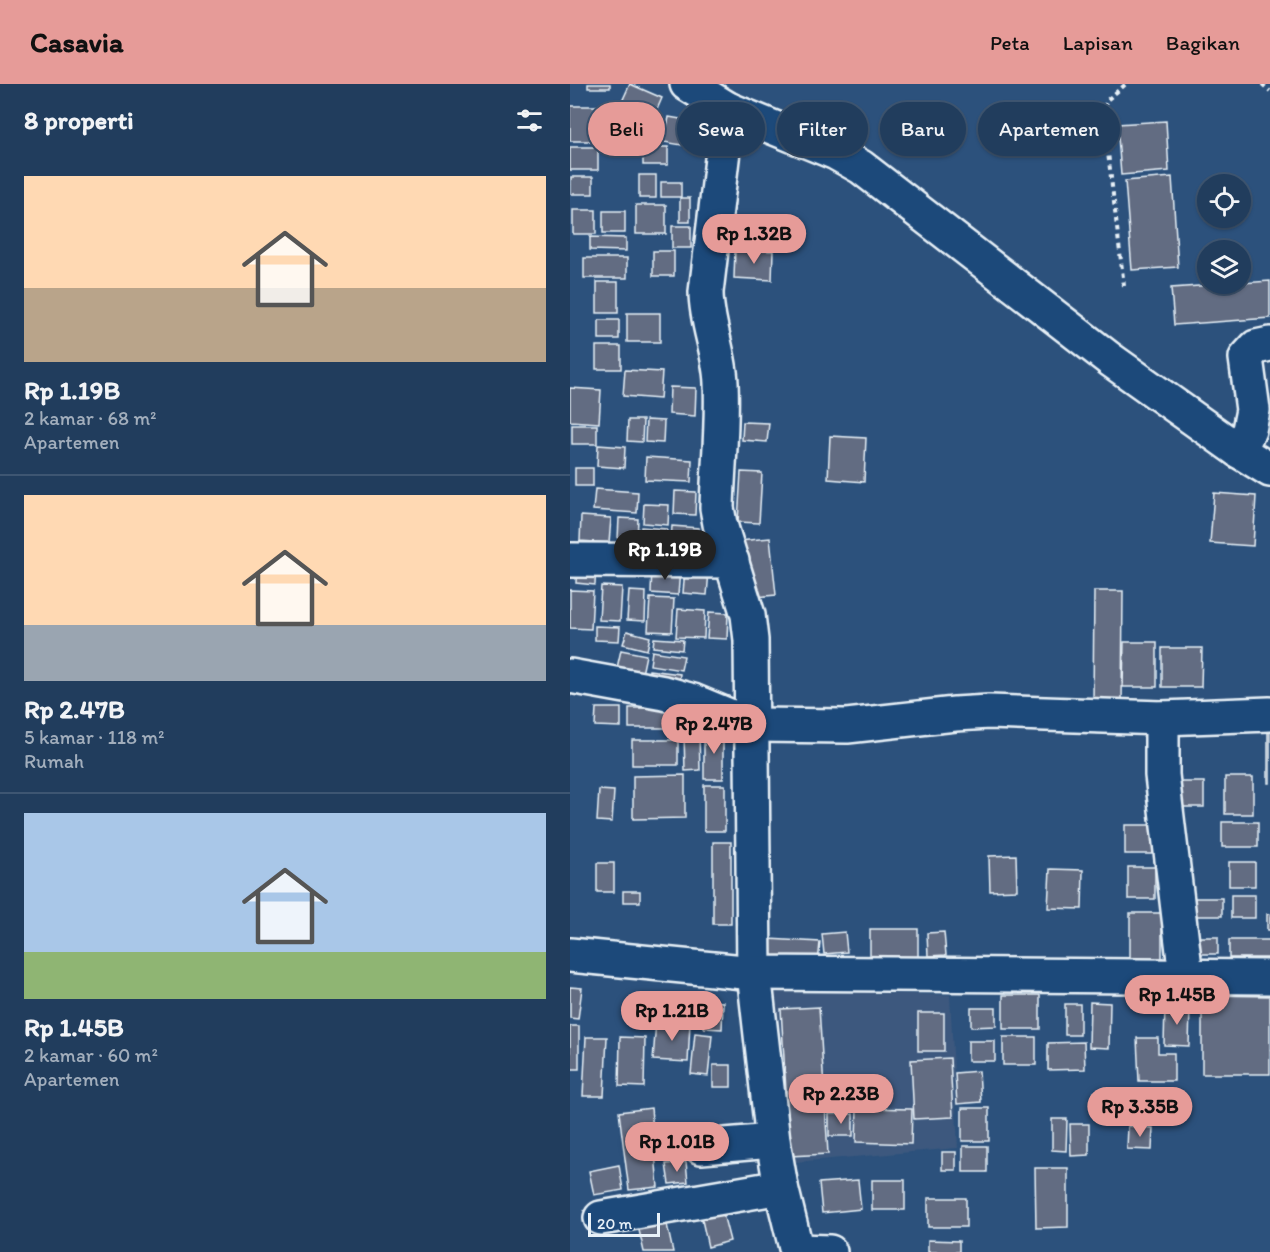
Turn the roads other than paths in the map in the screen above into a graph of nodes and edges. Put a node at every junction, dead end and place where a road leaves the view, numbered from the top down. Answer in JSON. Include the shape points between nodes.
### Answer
{"nodes":[{"id":1,"x":687,"y":84,"type":"edge"},
{"id":2,"x":717,"y":102,"type":"edge"},
{"id":3,"x":765,"y":124,"type":"edge"},
{"id":4,"x":722,"y":156,"type":"edge"},
{"id":5,"x":1270,"y":344,"type":"edge"},
{"id":6,"x":1239,"y":451,"type":"junction"},
{"id":7,"x":1270,"y":470,"type":"edge"},
{"id":8,"x":570,"y":560,"type":"edge"},
{"id":9,"x":732,"y":561,"type":"junction"},
{"id":10,"x":570,"y":676,"type":"edge"},
{"id":11,"x":1270,"y":714,"type":"edge"},
{"id":12,"x":1162,"y":718,"type":"junction"},
{"id":13,"x":751,"y":725,"type":"junction"},
{"id":14,"x":570,"y":955,"type":"edge"},
{"id":15,"x":754,"y":973,"type":"junction"},
{"id":16,"x":1186,"y":976,"type":"junction"},
{"id":17,"x":1270,"y":977,"type":"edge"},
{"id":18,"x":773,"y":1141,"type":"junction"},
{"id":19,"x":701,"y":1147,"type":"dead end"},
{"id":20,"x":781,"y":1187,"type":"junction"},
{"id":21,"x":602,"y":1218,"type":"dead end"},
{"id":22,"x":797,"y":1252,"type":"edge"},
{"id":23,"x":830,"y":1252,"type":"edge"}],
"edges":[{"from":1,"to":2,"type":"street"},
{"from":3,"to":6,"type":"street","via":[[836,153],[861,168],[1111,360]]},
{"from":4,"to":9,"type":"street","via":[[706,309],[722,383],[717,508]]},
{"from":5,"to":6,"type":"street","via":[[1256,347],[1246,358],[1253,410]]},
{"from":6,"to":7,"type":"street"},
{"from":8,"to":9,"type":"street"},
{"from":9,"to":13,"type":"street","via":[[750,626]]},
{"from":10,"to":13,"type":"street","via":[[664,693]]},
{"from":11,"to":12,"type":"street"},
{"from":12,"to":13,"type":"street","via":[[989,712],[847,726]]},
{"from":12,"to":16,"type":"street","via":[[1163,783]]},
{"from":13,"to":15,"type":"street"},
{"from":14,"to":15,"type":"street"},
{"from":15,"to":16,"type":"street"},
{"from":15,"to":18,"type":"street"},
{"from":16,"to":17,"type":"street"},
{"from":18,"to":19,"type":"street"},
{"from":18,"to":20,"type":"street"},
{"from":20,"to":21,"type":"street"},
{"from":20,"to":22,"type":"street"},
{"from":22,"to":23,"type":"street"}]}
